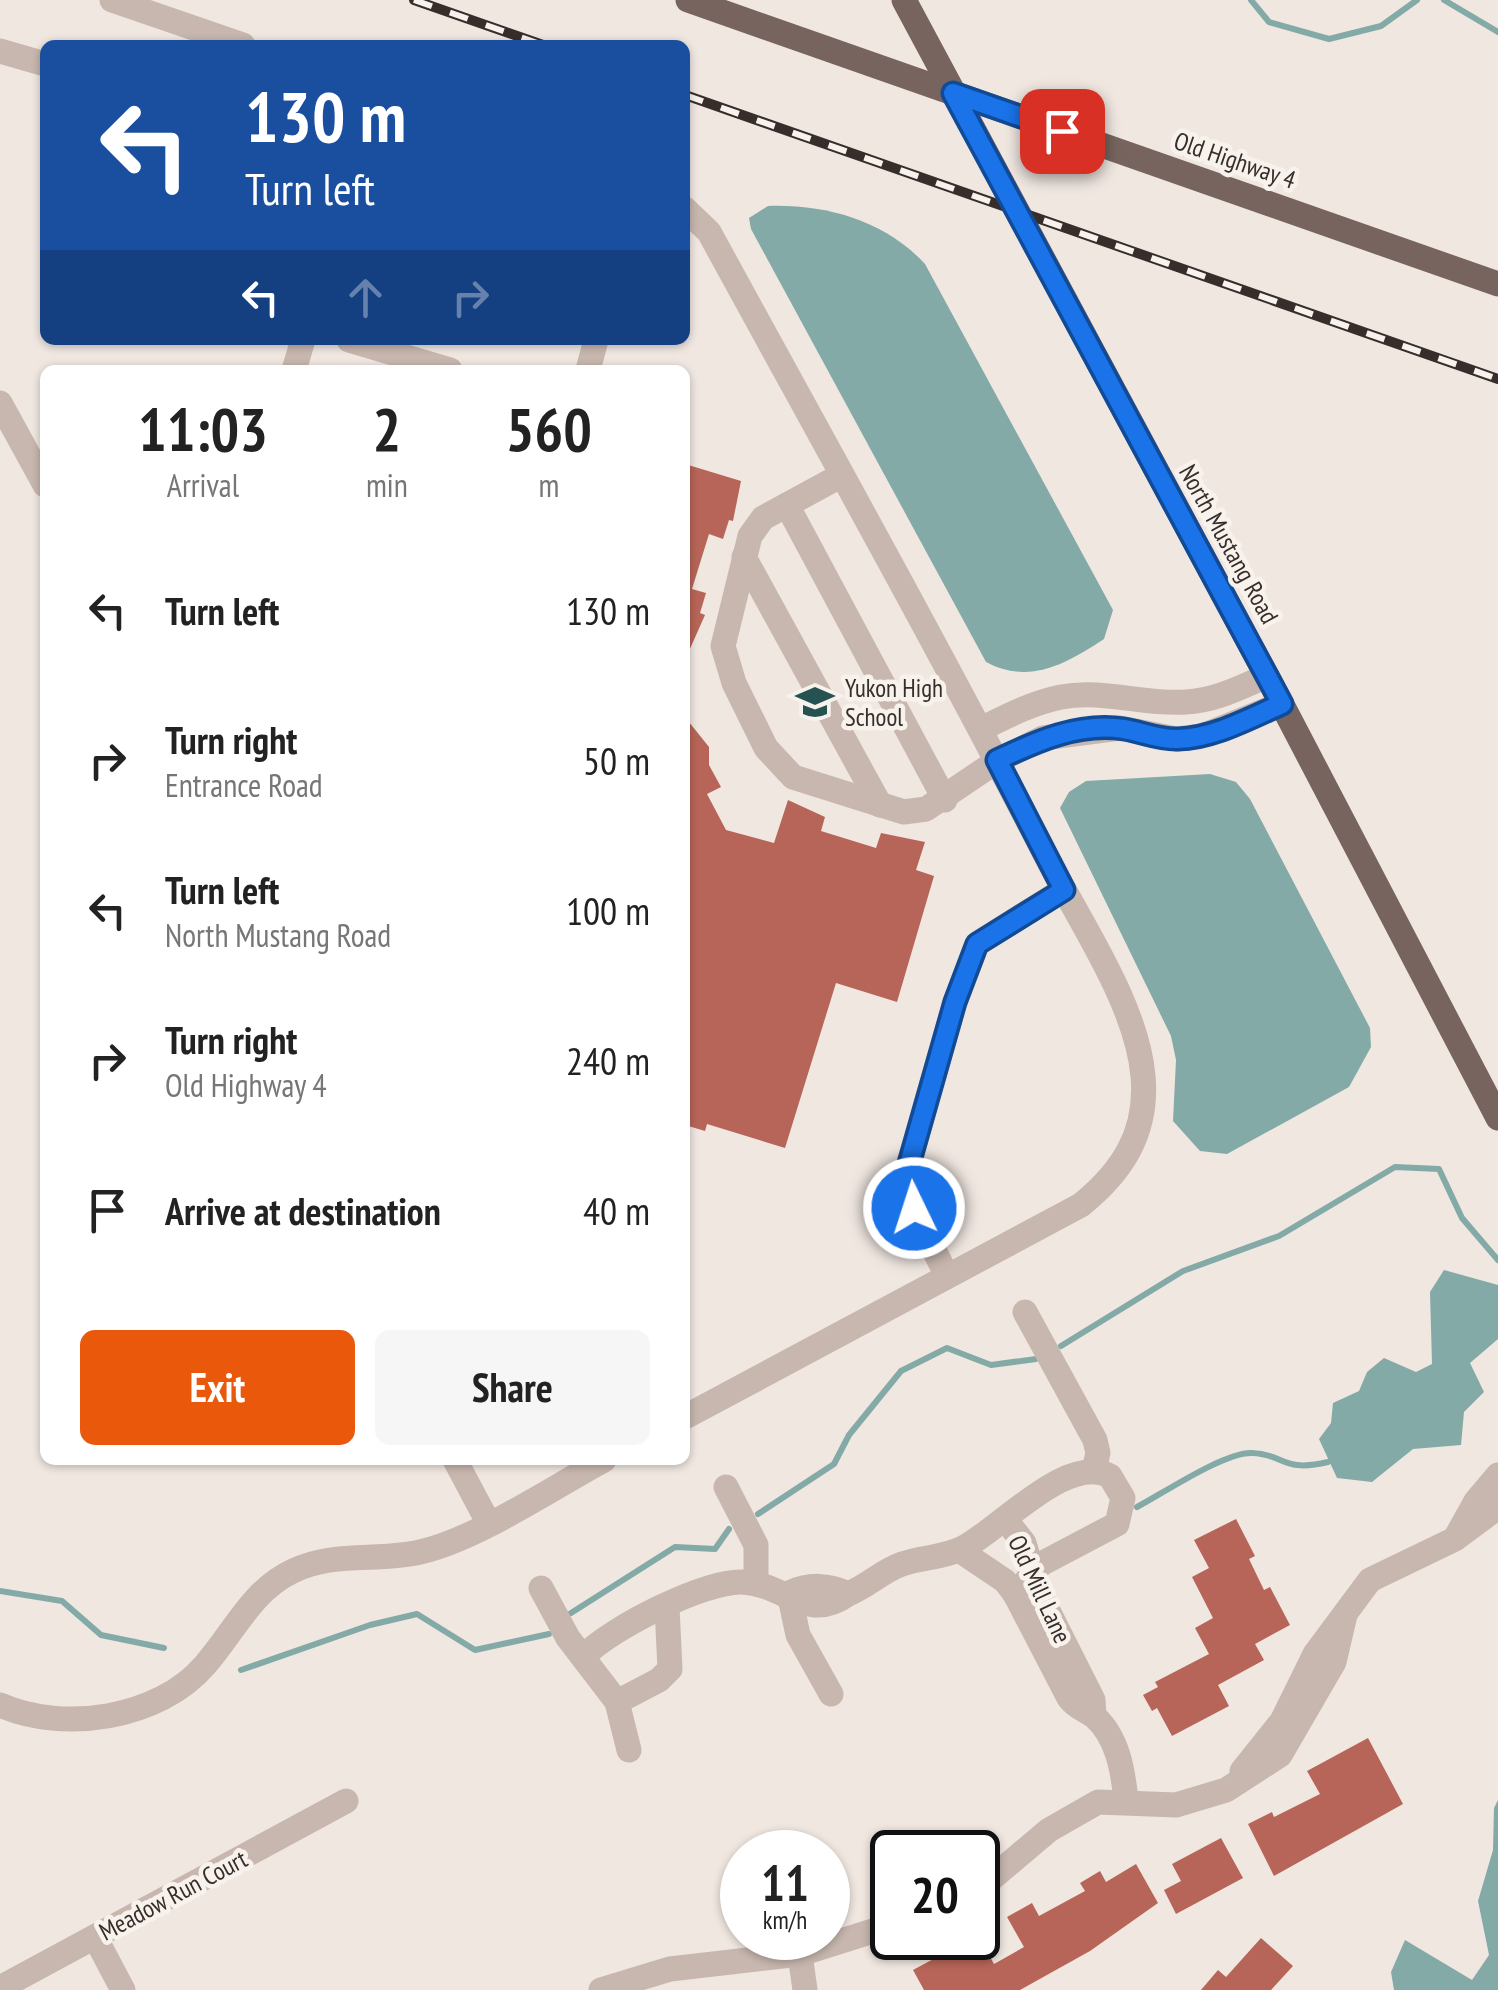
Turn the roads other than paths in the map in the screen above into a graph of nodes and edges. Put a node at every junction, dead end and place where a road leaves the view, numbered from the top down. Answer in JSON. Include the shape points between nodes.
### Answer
{"nodes":[{"id":1,"x":112,"y":0,"type":"edge"},
{"id":2,"x":688,"y":0,"type":"edge"},
{"id":3,"x":904,"y":0,"type":"edge"},
{"id":4,"x":228,"y":40,"type":"edge"},
{"id":5,"x":0,"y":51,"type":"edge"},
{"id":6,"x":40,"y":63,"type":"edge"},
{"id":7,"x":953,"y":93,"type":"junction"},
{"id":8,"x":690,"y":214,"type":"edge"},
{"id":9,"x":1498,"y":284,"type":"edge"},
{"id":10,"x":366,"y":345,"type":"edge"},
{"id":11,"x":433,"y":365,"type":"edge"},
{"id":12,"x":0,"y":403,"type":"edge"},
{"id":13,"x":842,"y":475,"type":"junction"},
{"id":14,"x":40,"y":476,"type":"edge"},
{"id":15,"x":787,"y":505,"type":"junction"},
{"id":16,"x":744,"y":556,"type":"junction"},
{"id":17,"x":1267,"y":676,"type":"junction"},
{"id":18,"x":1282,"y":704,"type":"junction"},
{"id":19,"x":981,"y":729,"type":"junction"},
{"id":20,"x":997,"y":760,"type":"junction"},
{"id":21,"x":945,"y":800,"type":"junction"},
{"id":22,"x":880,"y":805,"type":"junction"},
{"id":23,"x":1064,"y":890,"type":"junction"},
{"id":24,"x":1498,"y":1118,"type":"edge"},
{"id":25,"x":947,"y":1276,"type":"junction"},
{"id":26,"x":1025,"y":1312,"type":"dead end"},
{"id":27,"x":690,"y":1414,"type":"edge"},
{"id":28,"x":458,"y":1465,"type":"edge"},
{"id":29,"x":595,"y":1465,"type":"edge"},
{"id":30,"x":1094,"y":1470,"type":"junction"},
{"id":31,"x":1498,"y":1475,"type":"edge"},
{"id":32,"x":726,"y":1487,"type":"dead end"},
{"id":33,"x":1498,"y":1507,"type":"edge"},
{"id":34,"x":1005,"y":1520,"type":"junction"},
{"id":35,"x":488,"y":1522,"type":"junction"},
{"id":36,"x":1455,"y":1540,"type":"junction"},
{"id":37,"x":960,"y":1550,"type":"junction"},
{"id":38,"x":1032,"y":1572,"type":"junction"},
{"id":39,"x":756,"y":1584,"type":"junction"},
{"id":40,"x":541,"y":1588,"type":"dead end"},
{"id":41,"x":789,"y":1593,"type":"junction"},
{"id":42,"x":1015,"y":1594,"type":"junction"},
{"id":43,"x":668,"y":1607,"type":"junction"},
{"id":44,"x":584,"y":1656,"type":"junction"},
{"id":45,"x":831,"y":1694,"type":"dead end"},
{"id":46,"x":617,"y":1702,"type":"junction"},
{"id":47,"x":0,"y":1704,"type":"edge"},
{"id":48,"x":1094,"y":1716,"type":"junction"},
{"id":49,"x":629,"y":1750,"type":"dead end"},
{"id":50,"x":1126,"y":1800,"type":"junction"},
{"id":51,"x":346,"y":1802,"type":"dead end"},
{"id":52,"x":1014,"y":1861,"type":"junction"},
{"id":53,"x":1000,"y":1866,"type":"edge"},
{"id":54,"x":1000,"y":1872,"type":"edge"},
{"id":55,"x":95,"y":1937,"type":"junction"},
{"id":56,"x":748,"y":1960,"type":"edge"},
{"id":57,"x":801,"y":1960,"type":"edge"},
{"id":58,"x":0,"y":1988,"type":"edge"},
{"id":59,"x":123,"y":1990,"type":"edge"},
{"id":60,"x":601,"y":1990,"type":"edge"},
{"id":61,"x":805,"y":1990,"type":"edge"}],
"edges":[{"from":1,"to":4,"type":"street"},
{"from":2,"to":7,"type":"main road","name":"Old Highway 4"},
{"from":3,"to":7,"type":"main road","name":"North Mustang Road"},
{"from":5,"to":6,"type":"street"},
{"from":7,"to":9,"type":"main road","name":"Old Highway 4"},
{"from":7,"to":17,"type":"main road","name":"North Mustang Road"},
{"from":8,"to":13,"type":"street","via":[[709,232]]},
{"from":10,"to":11,"type":"street"},
{"from":12,"to":14,"type":"street"},
{"from":13,"to":15,"type":"street"},
{"from":13,"to":19,"type":"street"},
{"from":15,"to":16,"type":"street","via":[[763,518]]},
{"from":15,"to":21,"type":"street"},
{"from":16,"to":22,"type":"street"},
{"from":16,"to":22,"type":"street","via":[[723,646],[766,748],[793,777]]},
{"from":17,"to":18,"type":"main road","name":"North Mustang Road"},
{"from":17,"to":19,"type":"street","via":[[1216,698],[1184,702],[1062,697]]},
{"from":18,"to":20,"type":"street","via":[[1202,736],[1081,730],[1043,738]]},
{"from":18,"to":24,"type":"main road","name":"North Mustang Road"},
{"from":19,"to":20,"type":"street"},
{"from":20,"to":21,"type":"street"},
{"from":20,"to":23,"type":"street"},
{"from":21,"to":22,"type":"street","via":[[904,812]]},
{"from":23,"to":25,"type":"street","via":[[977,944],[955,1002],[909,1177],[914,1208]]},
{"from":23,"to":25,"type":"street","via":[[1140,1049],[1144,1080],[1136,1142],[1113,1179],[1081,1204]]},
{"from":25,"to":27,"type":"street"},
{"from":26,"to":30,"type":"street","via":[[1096,1440]]},
{"from":28,"to":35,"type":"street"},
{"from":29,"to":35,"type":"street"},
{"from":30,"to":34,"type":"street","via":[[1032,1497]]},
{"from":30,"to":38,"type":"street","via":[[1110,1476],[1121,1491],[1117,1524]]},
{"from":31,"to":36,"type":"street"},
{"from":32,"to":39,"type":"street","via":[[752,1532]]},
{"from":33,"to":36,"type":"street"},
{"from":34,"to":37,"type":"street"},
{"from":34,"to":38,"type":"street","name":"Old Mill Lane","via":[[1024,1542]]},
{"from":35,"to":47,"type":"street","via":[[423,1552],[327,1559],[280,1577],[204,1667],[147,1704],[106,1716],[56,1719]]},
{"from":36,"to":50,"type":"street","via":[[1370,1580],[1345,1615],[1334,1662],[1302,1700],[1280,1756],[1226,1790],[1176,1805]]},
{"from":37,"to":41,"type":"street","via":[[900,1565],[831,1606],[801,1605]]},
{"from":37,"to":42,"type":"street","name":"Old Mill Lane"},
{"from":38,"to":42,"type":"street"},
{"from":38,"to":48,"type":"street","name":"Old Mill Lane","via":[[1093,1700]]},
{"from":39,"to":41,"type":"street"},
{"from":39,"to":43,"type":"street","via":[[714,1584]]},
{"from":40,"to":44,"type":"street"},
{"from":41,"to":45,"type":"street","via":[[798,1635]]},
{"from":42,"to":48,"type":"street","name":"Old Mill Lane","via":[[1069,1698]]},
{"from":43,"to":44,"type":"street","via":[[615,1631]]},
{"from":43,"to":46,"type":"street","via":[[670,1669]]},
{"from":44,"to":46,"type":"street"},
{"from":46,"to":49,"type":"street"},
{"from":48,"to":50,"type":"street","name":"Old Mill Lane","via":[[1118,1753]]},
{"from":50,"to":52,"type":"street","via":[[1098,1802],[1048,1830]]},
{"from":51,"to":55,"type":"street","name":"Meadow Run Court"},
{"from":52,"to":53,"type":"street"},
{"from":52,"to":54,"type":"street"},
{"from":55,"to":58,"type":"street","name":"Meadow Run Court"},
{"from":55,"to":59,"type":"street"},
{"from":56,"to":60,"type":"street","via":[[670,1969]]},
{"from":57,"to":61,"type":"street"}]}
